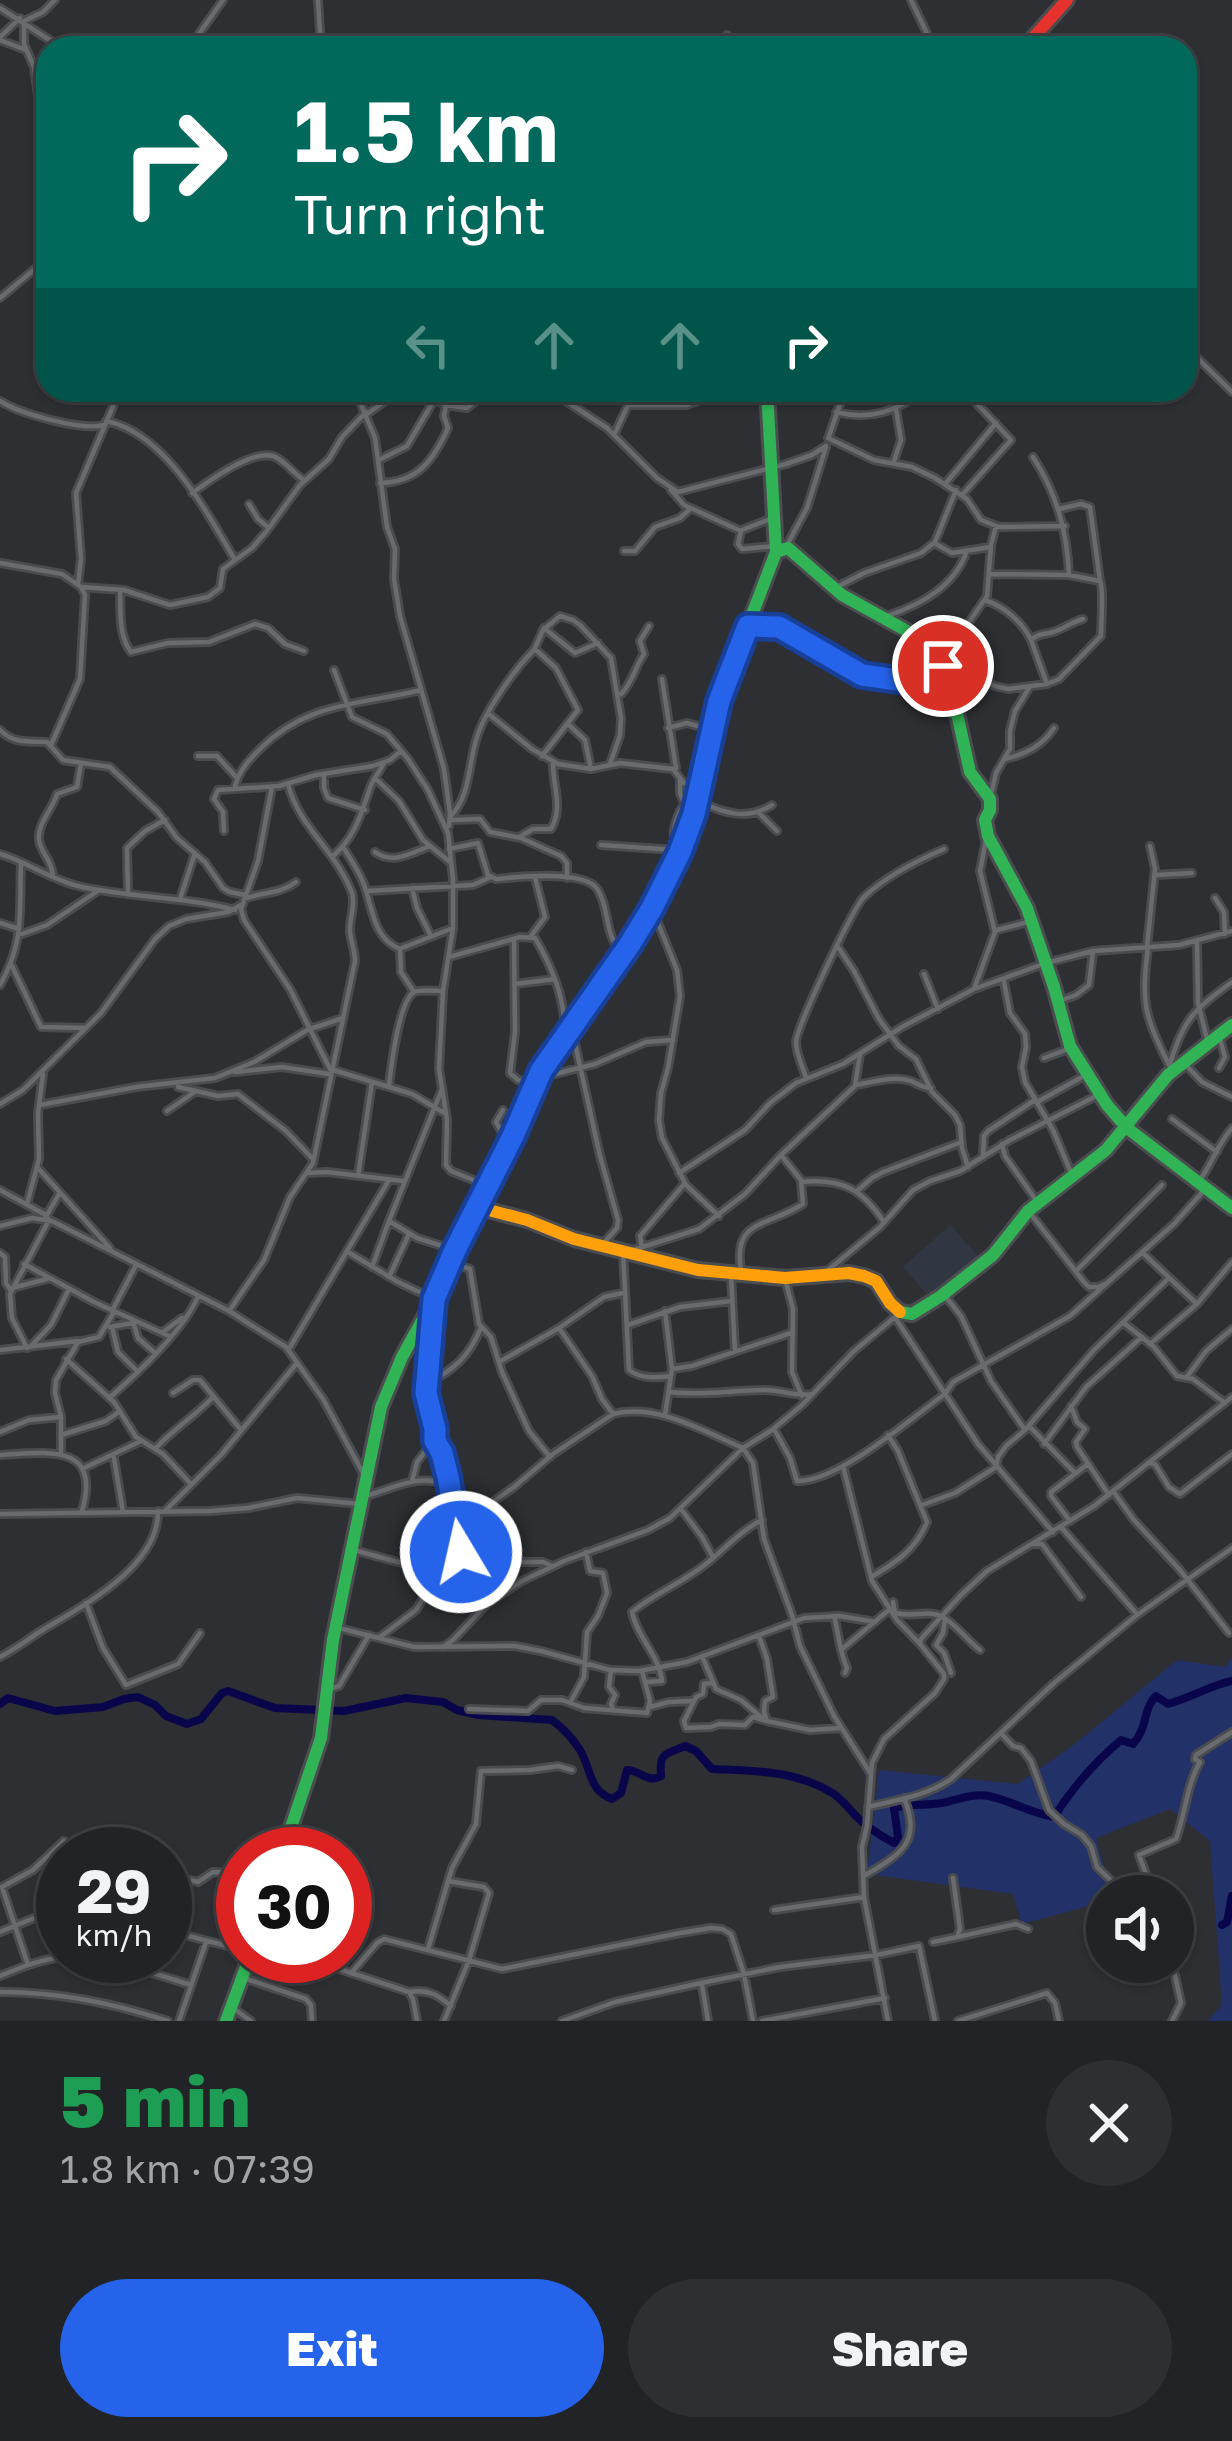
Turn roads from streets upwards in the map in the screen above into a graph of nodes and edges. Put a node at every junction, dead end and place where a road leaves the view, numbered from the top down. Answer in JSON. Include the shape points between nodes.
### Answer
{"nodes":[{"id":1,"x":55,"y":0,"type":"edge"},
{"id":2,"x":223,"y":0,"type":"edge"},
{"id":3,"x":318,"y":0,"type":"edge"},
{"id":4,"x":911,"y":0,"type":"edge"},
{"id":5,"x":1067,"y":0,"type":"edge"},
{"id":6,"x":0,"y":8,"type":"edge"},
{"id":7,"x":22,"y":20,"type":"junction"},
{"id":8,"x":45,"y":36,"type":"edge"},
{"id":9,"x":198,"y":36,"type":"edge"},
{"id":10,"x":320,"y":36,"type":"edge"},
{"id":11,"x":928,"y":36,"type":"edge"},
{"id":12,"x":1035,"y":36,"type":"edge"},
{"id":13,"x":0,"y":38,"type":"edge"},
{"id":14,"x":26,"y":50,"type":"junction"},
{"id":15,"x":36,"y":81,"type":"edge"},
{"id":16,"x":36,"y":268,"type":"edge"},
{"id":17,"x":0,"y":298,"type":"edge"},
{"id":18,"x":1197,"y":358,"type":"edge"},
{"id":19,"x":1232,"y":392,"type":"edge"},
{"id":20,"x":0,"y":401,"type":"edge"},
{"id":21,"x":115,"y":402,"type":"edge"},
{"id":22,"x":361,"y":402,"type":"edge"},
{"id":23,"x":385,"y":402,"type":"edge"},
{"id":24,"x":432,"y":402,"type":"edge"},
{"id":25,"x":440,"y":402,"type":"edge"},
{"id":26,"x":475,"y":402,"type":"edge"},
{"id":27,"x":567,"y":402,"type":"edge"},
{"id":28,"x":696,"y":402,"type":"edge"},
{"id":29,"x":766,"y":402,"type":"edge"},
{"id":30,"x":840,"y":402,"type":"edge"},
{"id":31,"x":906,"y":402,"type":"edge"},
{"id":32,"x":976,"y":402,"type":"edge"},
{"id":33,"x":446,"y":405,"type":"junction"},
{"id":34,"x":896,"y":409,"type":"junction"},
{"id":35,"x":836,"y":412,"type":"junction"},
{"id":36,"x":366,"y":414,"type":"junction"},
{"id":37,"x":105,"y":423,"type":"junction"},
{"id":38,"x":997,"y":424,"type":"junction"},
{"id":39,"x":614,"y":434,"type":"junction"},
{"id":40,"x":827,"y":442,"type":"junction"},
{"id":41,"x":1033,"y":457,"type":"dead end"},
{"id":42,"x":379,"y":460,"type":"junction"},
{"id":43,"x":893,"y":464,"type":"junction"},
{"id":44,"x":773,"y":467,"type":"junction"},
{"id":45,"x":304,"y":481,"type":"junction"},
{"id":46,"x":380,"y":483,"type":"junction"},
{"id":47,"x":945,"y":483,"type":"junction"},
{"id":48,"x":671,"y":489,"type":"junction"},
{"id":49,"x":192,"y":493,"type":"junction"},
{"id":50,"x":959,"y":493,"type":"junction"},
{"id":51,"x":249,"y":504,"type":"dead end"},
{"id":52,"x":690,"y":509,"type":"junction"},
{"id":53,"x":1059,"y":509,"type":"junction"},
{"id":54,"x":776,"y":517,"type":"junction"},
{"id":55,"x":996,"y":526,"type":"junction"},
{"id":56,"x":1065,"y":526,"type":"junction"},
{"id":57,"x":269,"y":528,"type":"junction"},
{"id":58,"x":740,"y":531,"type":"junction"},
{"id":59,"x":934,"y":543,"type":"junction"},
{"id":60,"x":991,"y":547,"type":"junction"},
{"id":61,"x":780,"y":548,"type":"junction"},
{"id":62,"x":624,"y":551,"type":"dead end"},
{"id":63,"x":967,"y":551,"type":"junction"},
{"id":64,"x":236,"y":560,"type":"junction"},
{"id":65,"x":0,"y":563,"type":"edge"},
{"id":66,"x":990,"y":574,"type":"junction"},
{"id":67,"x":1069,"y":575,"type":"junction"},
{"id":68,"x":1100,"y":580,"type":"junction"},
{"id":69,"x":80,"y":585,"type":"junction"},
{"id":70,"x":836,"y":588,"type":"junction"},
{"id":71,"x":120,"y":590,"type":"junction"},
{"id":72,"x":985,"y":600,"type":"junction"},
{"id":73,"x":884,"y":617,"type":"junction"},
{"id":74,"x":1083,"y":619,"type":"dead end"},
{"id":75,"x":649,"y":626,"type":"dead end"},
{"id":76,"x":748,"y":626,"type":"junction"},
{"id":77,"x":544,"y":628,"type":"junction"},
{"id":78,"x":959,"y":637,"type":"junction"},
{"id":79,"x":1031,"y":640,"type":"junction"},
{"id":80,"x":598,"y":644,"type":"junction"},
{"id":81,"x":534,"y":650,"type":"junction"},
{"id":82,"x":304,"y":651,"type":"dead end"},
{"id":83,"x":929,"y":651,"type":"junction"},
{"id":84,"x":943,"y":666,"type":"junction"},
{"id":85,"x":334,"y":670,"type":"dead end"},
{"id":86,"x":963,"y":670,"type":"junction"},
{"id":87,"x":662,"y":679,"type":"dead end"},
{"id":88,"x":1047,"y":684,"type":"junction"},
{"id":89,"x":1030,"y":687,"type":"junction"},
{"id":90,"x":421,"y":690,"type":"junction"},
{"id":91,"x":618,"y":696,"type":"junction"},
{"id":92,"x":346,"y":703,"type":"junction"},
{"id":93,"x":488,"y":714,"type":"junction"},
{"id":94,"x":568,"y":724,"type":"junction"},
{"id":95,"x":668,"y":728,"type":"junction"},
{"id":96,"x":1054,"y":728,"type":"dead end"},
{"id":97,"x":0,"y":730,"type":"edge"},
{"id":98,"x":712,"y":730,"type":"junction"},
{"id":99,"x":51,"y":746,"type":"junction"},
{"id":100,"x":401,"y":752,"type":"junction"},
{"id":101,"x":198,"y":756,"type":"dead end"},
{"id":102,"x":542,"y":756,"type":"junction"},
{"id":103,"x":1005,"y":758,"type":"junction"},
{"id":104,"x":553,"y":761,"type":"junction"},
{"id":105,"x":81,"y":763,"type":"junction"},
{"id":106,"x":384,"y":763,"type":"junction"},
{"id":107,"x":610,"y":764,"type":"junction"},
{"id":108,"x":591,"y":769,"type":"junction"},
{"id":109,"x":676,"y":770,"type":"junction"},
{"id":110,"x":324,"y":774,"type":"junction"},
{"id":111,"x":237,"y":778,"type":"junction"},
{"id":112,"x":375,"y":778,"type":"junction"},
{"id":113,"x":680,"y":778,"type":"junction"},
{"id":114,"x":288,"y":784,"type":"junction"},
{"id":115,"x":272,"y":787,"type":"junction"},
{"id":116,"x":235,"y":788,"type":"junction"},
{"id":117,"x":990,"y":799,"type":"junction"},
{"id":118,"x":693,"y":802,"type":"junction"},
{"id":119,"x":772,"y":805,"type":"dead end"},
{"id":120,"x":365,"y":810,"type":"junction"},
{"id":121,"x":759,"y":813,"type":"junction"},
{"id":122,"x":450,"y":819,"type":"junction"},
{"id":123,"x":165,"y":820,"type":"junction"},
{"id":124,"x":224,"y":831,"type":"dead end"},
{"id":125,"x":776,"y":831,"type":"dead end"},
{"id":126,"x":448,"y":832,"type":"junction"},
{"id":127,"x":988,"y":835,"type":"junction"},
{"id":128,"x":518,"y":838,"type":"junction"},
{"id":129,"x":601,"y":845,"type":"dead end"},
{"id":130,"x":430,"y":846,"type":"junction"},
{"id":131,"x":1150,"y":846,"type":"dead end"},
{"id":132,"x":344,"y":847,"type":"junction"},
{"id":133,"x":449,"y":849,"type":"junction"},
{"id":134,"x":944,"y":849,"type":"dead end"},
{"id":135,"x":678,"y":851,"type":"junction"},
{"id":136,"x":374,"y":852,"type":"dead end"},
{"id":137,"x":0,"y":854,"type":"edge"},
{"id":138,"x":195,"y":854,"type":"junction"},
{"id":139,"x":333,"y":856,"type":"junction"},
{"id":140,"x":21,"y":862,"type":"junction"},
{"id":141,"x":450,"y":862,"type":"junction"},
{"id":142,"x":1192,"y":873,"type":"dead end"},
{"id":143,"x":1154,"y":875,"type":"junction"},
{"id":144,"x":491,"y":877,"type":"junction"},
{"id":145,"x":535,"y":877,"type":"junction"},
{"id":146,"x":53,"y":878,"type":"junction"},
{"id":147,"x":568,"y":878,"type":"junction"},
{"id":148,"x":296,"y":882,"type":"dead end"},
{"id":149,"x":453,"y":885,"type":"junction"},
{"id":150,"x":412,"y":888,"type":"junction"},
{"id":151,"x":99,"y":890,"type":"junction"},
{"id":152,"x":366,"y":891,"type":"junction"},
{"id":153,"x":128,"y":894,"type":"junction"},
{"id":154,"x":1215,"y":898,"type":"dead end"},
{"id":155,"x":180,"y":899,"type":"junction"},
{"id":156,"x":239,"y":904,"type":"junction"},
{"id":157,"x":652,"y":908,"type":"junction"},
{"id":158,"x":1032,"y":921,"type":"junction"},
{"id":159,"x":0,"y":923,"type":"edge"},
{"id":160,"x":453,"y":928,"type":"junction"},
{"id":161,"x":994,"y":930,"type":"junction"},
{"id":162,"x":19,"y":932,"type":"junction"},
{"id":163,"x":1229,"y":933,"type":"edge"},
{"id":164,"x":431,"y":936,"type":"junction"},
{"id":165,"x":531,"y":936,"type":"junction"},
{"id":166,"x":514,"y":939,"type":"junction"},
{"id":167,"x":1197,"y":942,"type":"junction"},
{"id":168,"x":1148,"y":946,"type":"junction"},
{"id":169,"x":838,"y":947,"type":"junction"},
{"id":170,"x":400,"y":949,"type":"junction"},
{"id":171,"x":1094,"y":951,"type":"junction"},
{"id":172,"x":623,"y":954,"type":"junction"},
{"id":173,"x":449,"y":957,"type":"junction"},
{"id":174,"x":1046,"y":963,"type":"junction"},
{"id":175,"x":12,"y":966,"type":"junction"},
{"id":176,"x":924,"y":974,"type":"dead end"},
{"id":177,"x":3,"y":975,"type":"edge"},
{"id":178,"x":555,"y":979,"type":"junction"},
{"id":179,"x":1003,"y":980,"type":"junction"},
{"id":180,"x":1232,"y":982,"type":"edge"},
{"id":181,"x":515,"y":984,"type":"junction"},
{"id":182,"x":0,"y":985,"type":"edge"},
{"id":183,"x":974,"y":989,"type":"junction"},
{"id":184,"x":443,"y":991,"type":"junction"},
{"id":185,"x":414,"y":992,"type":"junction"},
{"id":186,"x":1058,"y":1001,"type":"junction"},
{"id":187,"x":1199,"y":1008,"type":"junction"},
{"id":188,"x":938,"y":1009,"type":"junction"},
{"id":189,"x":343,"y":1018,"type":"junction"},
{"id":190,"x":86,"y":1028,"type":"junction"},
{"id":191,"x":309,"y":1029,"type":"junction"},
{"id":192,"x":567,"y":1032,"type":"junction"},
{"id":193,"x":890,"y":1035,"type":"junction"},
{"id":194,"x":1221,"y":1037,"type":"edge"},
{"id":195,"x":673,"y":1040,"type":"junction"},
{"id":196,"x":1071,"y":1048,"type":"junction"},
{"id":197,"x":860,"y":1054,"type":"junction"},
{"id":198,"x":1044,"y":1058,"type":"dead end"},
{"id":199,"x":1174,"y":1068,"type":"junction"},
{"id":200,"x":1219,"y":1068,"type":"dead end"},
{"id":201,"x":581,"y":1069,"type":"junction"},
{"id":202,"x":44,"y":1071,"type":"junction"},
{"id":203,"x":330,"y":1071,"type":"junction"},
{"id":204,"x":229,"y":1072,"type":"junction"},
{"id":205,"x":1087,"y":1075,"type":"junction"},
{"id":206,"x":806,"y":1078,"type":"junction"},
{"id":207,"x":207,"y":1079,"type":"junction"},
{"id":208,"x":536,"y":1081,"type":"junction"},
{"id":209,"x":371,"y":1082,"type":"junction"},
{"id":210,"x":172,"y":1085,"type":"junction"},
{"id":211,"x":856,"y":1085,"type":"junction"},
{"id":212,"x":389,"y":1087,"type":"junction"},
{"id":213,"x":931,"y":1088,"type":"junction"},
{"id":214,"x":442,"y":1089,"type":"junction"},
{"id":215,"x":197,"y":1092,"type":"junction"},
{"id":216,"x":1100,"y":1094,"type":"junction"},
{"id":217,"x":1232,"y":1097,"type":"edge"},
{"id":218,"x":1036,"y":1101,"type":"junction"},
{"id":219,"x":0,"y":1104,"type":"edge"},
{"id":220,"x":40,"y":1106,"type":"junction"},
{"id":221,"x":434,"y":1106,"type":"junction"},
{"id":222,"x":503,"y":1110,"type":"dead end"},
{"id":223,"x":167,"y":1111,"type":"dead end"},
{"id":224,"x":446,"y":1114,"type":"junction"},
{"id":225,"x":1172,"y":1119,"type":"dead end"},
{"id":226,"x":1048,"y":1121,"type":"junction"},
{"id":227,"x":1127,"y":1128,"type":"junction"},
{"id":228,"x":1232,"y":1128,"type":"edge"},
{"id":229,"x":961,"y":1142,"type":"junction"},
{"id":230,"x":1002,"y":1144,"type":"junction"},
{"id":231,"x":509,"y":1145,"type":"junction"},
{"id":232,"x":1217,"y":1152,"type":"junction"},
{"id":233,"x":781,"y":1155,"type":"junction"},
{"id":234,"x":983,"y":1157,"type":"junction"},
{"id":235,"x":314,"y":1159,"type":"junction"},
{"id":236,"x":968,"y":1167,"type":"junction"},
{"id":237,"x":38,"y":1168,"type":"junction"},
{"id":238,"x":308,"y":1173,"type":"junction"},
{"id":239,"x":679,"y":1173,"type":"junction"},
{"id":240,"x":1072,"y":1175,"type":"junction"},
{"id":241,"x":358,"y":1176,"type":"junction"},
{"id":242,"x":389,"y":1180,"type":"junction"},
{"id":243,"x":404,"y":1181,"type":"junction"},
{"id":244,"x":801,"y":1182,"type":"junction"},
{"id":245,"x":685,"y":1183,"type":"junction"},
{"id":246,"x":1162,"y":1185,"type":"dead end"},
{"id":247,"x":1202,"y":1185,"type":"junction"},
{"id":248,"x":488,"y":1186,"type":"junction"},
{"id":249,"x":0,"y":1190,"type":"edge"},
{"id":250,"x":857,"y":1191,"type":"junction"},
{"id":251,"x":59,"y":1194,"type":"junction"},
{"id":252,"x":27,"y":1204,"type":"junction"},
{"id":253,"x":477,"y":1207,"type":"junction"},
{"id":254,"x":1033,"y":1207,"type":"junction"},
{"id":255,"x":1232,"y":1207,"type":"edge"},
{"id":256,"x":719,"y":1216,"type":"junction"},
{"id":257,"x":48,"y":1218,"type":"junction"},
{"id":258,"x":388,"y":1221,"type":"junction"},
{"id":259,"x":884,"y":1222,"type":"junction"},
{"id":260,"x":0,"y":1226,"type":"edge"},
{"id":261,"x":409,"y":1234,"type":"junction"},
{"id":262,"x":601,"y":1246,"type":"junction"},
{"id":263,"x":642,"y":1247,"type":"junction"},
{"id":264,"x":113,"y":1252,"type":"junction"},
{"id":265,"x":348,"y":1252,"type":"junction"},
{"id":266,"x":625,"y":1252,"type":"junction"},
{"id":267,"x":1142,"y":1252,"type":"junction"},
{"id":268,"x":452,"y":1257,"type":"junction"},
{"id":269,"x":8,"y":1258,"type":"edge"},
{"id":270,"x":1232,"y":1262,"type":"edge"},
{"id":271,"x":24,"y":1264,"type":"junction"},
{"id":272,"x":136,"y":1265,"type":"junction"},
{"id":273,"x":372,"y":1267,"type":"junction"},
{"id":274,"x":1076,"y":1271,"type":"junction"},
{"id":275,"x":823,"y":1275,"type":"junction"},
{"id":276,"x":736,"y":1276,"type":"junction"},
{"id":277,"x":389,"y":1277,"type":"junction"},
{"id":278,"x":785,"y":1277,"type":"junction"},
{"id":279,"x":1169,"y":1277,"type":"junction"},
{"id":280,"x":48,"y":1278,"type":"junction"},
{"id":281,"x":3,"y":1282,"type":"edge"},
{"id":282,"x":1107,"y":1283,"type":"junction"},
{"id":283,"x":11,"y":1289,"type":"junction"},
{"id":284,"x":69,"y":1289,"type":"junction"},
{"id":285,"x":624,"y":1293,"type":"junction"},
{"id":286,"x":944,"y":1294,"type":"junction"},
{"id":287,"x":198,"y":1295,"type":"junction"},
{"id":288,"x":434,"y":1299,"type":"junction"},
{"id":289,"x":732,"y":1301,"type":"junction"},
{"id":290,"x":1197,"y":1304,"type":"junction"},
{"id":291,"x":893,"y":1310,"type":"junction"},
{"id":292,"x":113,"y":1311,"type":"junction"},
{"id":293,"x":229,"y":1311,"type":"junction"},
{"id":294,"x":665,"y":1311,"type":"junction"},
{"id":295,"x":133,"y":1322,"type":"junction"},
{"id":296,"x":1123,"y":1323,"type":"junction"},
{"id":297,"x":628,"y":1324,"type":"junction"},
{"id":298,"x":481,"y":1327,"type":"junction"},
{"id":299,"x":48,"y":1328,"type":"junction"},
{"id":300,"x":108,"y":1328,"type":"junction"},
{"id":301,"x":559,"y":1328,"type":"junction"},
{"id":302,"x":1232,"y":1328,"type":"edge"},
{"id":303,"x":791,"y":1333,"type":"junction"},
{"id":304,"x":166,"y":1334,"type":"junction"},
{"id":305,"x":1142,"y":1337,"type":"junction"},
{"id":306,"x":79,"y":1341,"type":"junction"},
{"id":307,"x":49,"y":1344,"type":"junction"},
{"id":308,"x":1150,"y":1344,"type":"junction"},
{"id":309,"x":28,"y":1347,"type":"junction"},
{"id":310,"x":289,"y":1349,"type":"junction"},
{"id":311,"x":0,"y":1350,"type":"edge"},
{"id":312,"x":735,"y":1351,"type":"junction"},
{"id":313,"x":155,"y":1354,"type":"junction"},
{"id":314,"x":66,"y":1359,"type":"junction"},
{"id":315,"x":298,"y":1361,"type":"junction"},
{"id":316,"x":499,"y":1363,"type":"junction"},
{"id":317,"x":985,"y":1364,"type":"junction"},
{"id":318,"x":138,"y":1372,"type":"junction"},
{"id":319,"x":672,"y":1372,"type":"junction"},
{"id":320,"x":1186,"y":1378,"type":"junction"},
{"id":321,"x":426,"y":1384,"type":"junction"},
{"id":322,"x":669,"y":1392,"type":"junction"},
{"id":323,"x":173,"y":1393,"type":"dead end"},
{"id":324,"x":815,"y":1393,"type":"junction"},
{"id":325,"x":945,"y":1394,"type":"junction"},
{"id":326,"x":802,"y":1396,"type":"junction"},
{"id":327,"x":213,"y":1397,"type":"junction"},
{"id":328,"x":1232,"y":1397,"type":"edge"},
{"id":329,"x":109,"y":1398,"type":"junction"},
{"id":330,"x":1225,"y":1403,"type":"junction"},
{"id":331,"x":1072,"y":1406,"type":"junction"},
{"id":332,"x":120,"y":1411,"type":"junction"},
{"id":333,"x":613,"y":1414,"type":"junction"},
{"id":334,"x":664,"y":1415,"type":"junction"},
{"id":335,"x":61,"y":1417,"type":"junction"},
{"id":336,"x":1027,"y":1428,"type":"junction"},
{"id":337,"x":774,"y":1429,"type":"junction"},
{"id":338,"x":241,"y":1430,"type":"junction"},
{"id":339,"x":0,"y":1432,"type":"edge"},
{"id":340,"x":888,"y":1435,"type":"junction"},
{"id":341,"x":61,"y":1436,"type":"junction"},
{"id":342,"x":435,"y":1441,"type":"junction"},
{"id":343,"x":141,"y":1442,"type":"junction"},
{"id":344,"x":1044,"y":1444,"type":"junction"},
{"id":345,"x":743,"y":1448,"type":"junction"},
{"id":346,"x":154,"y":1449,"type":"junction"},
{"id":347,"x":1232,"y":1454,"type":"edge"},
{"id":348,"x":0,"y":1455,"type":"edge"},
{"id":349,"x":61,"y":1455,"type":"junction"},
{"id":350,"x":114,"y":1456,"type":"junction"},
{"id":351,"x":550,"y":1457,"type":"junction"},
{"id":352,"x":1148,"y":1463,"type":"junction"},
{"id":353,"x":1088,"y":1464,"type":"junction"},
{"id":354,"x":843,"y":1466,"type":"junction"},
{"id":355,"x":996,"y":1466,"type":"junction"},
{"id":356,"x":84,"y":1468,"type":"junction"},
{"id":357,"x":1075,"y":1473,"type":"junction"},
{"id":358,"x":364,"y":1476,"type":"junction"},
{"id":359,"x":412,"y":1481,"type":"junction"},
{"id":360,"x":191,"y":1484,"type":"junction"},
{"id":361,"x":450,"y":1486,"type":"junction"},
{"id":362,"x":1111,"y":1493,"type":"junction"},
{"id":363,"x":360,"y":1500,"type":"junction"},
{"id":364,"x":922,"y":1505,"type":"junction"},
{"id":365,"x":680,"y":1509,"type":"junction"},
{"id":366,"x":162,"y":1511,"type":"junction"},
{"id":367,"x":82,"y":1512,"type":"junction"},
{"id":368,"x":123,"y":1512,"type":"junction"},
{"id":369,"x":0,"y":1514,"type":"edge"},
{"id":370,"x":762,"y":1520,"type":"junction"},
{"id":371,"x":1070,"y":1521,"type":"junction"},
{"id":372,"x":1061,"y":1527,"type":"junction"},
{"id":373,"x":1053,"y":1532,"type":"junction"},
{"id":374,"x":458,"y":1544,"type":"junction"},
{"id":375,"x":1033,"y":1544,"type":"junction"},
{"id":376,"x":1232,"y":1548,"type":"edge"},
{"id":377,"x":350,"y":1549,"type":"junction"},
{"id":378,"x":586,"y":1552,"type":"junction"},
{"id":379,"x":713,"y":1557,"type":"junction"},
{"id":380,"x":552,"y":1566,"type":"junction"},
{"id":381,"x":440,"y":1575,"type":"junction"},
{"id":382,"x":871,"y":1577,"type":"junction"},
{"id":383,"x":1189,"y":1581,"type":"junction"},
{"id":384,"x":1081,"y":1598,"type":"dead end"},
{"id":385,"x":490,"y":1602,"type":"junction"},
{"id":386,"x":86,"y":1604,"type":"junction"},
{"id":387,"x":892,"y":1606,"type":"junction"},
{"id":388,"x":1137,"y":1615,"type":"junction"},
{"id":389,"x":834,"y":1616,"type":"junction"},
{"id":390,"x":943,"y":1618,"type":"junction"},
{"id":391,"x":792,"y":1622,"type":"junction"},
{"id":392,"x":875,"y":1622,"type":"junction"},
{"id":393,"x":335,"y":1627,"type":"junction"},
{"id":394,"x":200,"y":1633,"type":"dead end"},
{"id":395,"x":1229,"y":1633,"type":"edge"},
{"id":396,"x":369,"y":1635,"type":"junction"},
{"id":397,"x":759,"y":1636,"type":"junction"},
{"id":398,"x":380,"y":1637,"type":"junction"},
{"id":399,"x":920,"y":1644,"type":"junction"},
{"id":400,"x":443,"y":1647,"type":"junction"},
{"id":401,"x":841,"y":1650,"type":"junction"},
{"id":402,"x":980,"y":1650,"type":"dead end"},
{"id":403,"x":702,"y":1655,"type":"junction"},
{"id":404,"x":0,"y":1658,"type":"edge"},
{"id":405,"x":585,"y":1663,"type":"junction"},
{"id":406,"x":660,"y":1667,"type":"junction"},
{"id":407,"x":953,"y":1669,"type":"dead end"},
{"id":408,"x":611,"y":1670,"type":"junction"},
{"id":409,"x":642,"y":1671,"type":"junction"},
{"id":410,"x":845,"y":1673,"type":"dead end"},
{"id":411,"x":646,"y":1682,"type":"junction"},
{"id":412,"x":713,"y":1683,"type":"junction"},
{"id":413,"x":327,"y":1690,"type":"junction"},
{"id":414,"x":694,"y":1701,"type":"junction"},
{"id":415,"x":570,"y":1702,"type":"junction"},
{"id":416,"x":650,"y":1707,"type":"junction"},
{"id":417,"x":469,"y":1708,"type":"dead end"},
{"id":418,"x":614,"y":1710,"type":"junction"},
{"id":419,"x":766,"y":1720,"type":"junction"},
{"id":420,"x":842,"y":1728,"type":"junction"},
{"id":421,"x":1232,"y":1732,"type":"edge"},
{"id":422,"x":1001,"y":1733,"type":"junction"},
{"id":423,"x":572,"y":1770,"type":"dead end"},
{"id":424,"x":871,"y":1774,"type":"junction"},
{"id":425,"x":904,"y":1798,"type":"junction"},
{"id":426,"x":868,"y":1807,"type":"junction"},
{"id":427,"x":291,"y":1827,"type":"edge"},
{"id":428,"x":36,"y":1867,"type":"edge"},
{"id":429,"x":1105,"y":1875,"type":"edge"},
{"id":430,"x":1146,"y":1875,"type":"edge"},
{"id":431,"x":863,"y":1876,"type":"junction"},
{"id":432,"x":953,"y":1879,"type":"dead end"},
{"id":433,"x":448,"y":1881,"type":"junction"},
{"id":434,"x":1,"y":1888,"type":"edge"},
{"id":435,"x":864,"y":1897,"type":"junction"},
{"id":436,"x":774,"y":1910,"type":"dead end"},
{"id":437,"x":36,"y":1918,"type":"edge"},
{"id":438,"x":15,"y":1926,"type":"junction"},
{"id":439,"x":1028,"y":1929,"type":"dead end"},
{"id":440,"x":0,"y":1932,"type":"edge"},
{"id":441,"x":957,"y":1937,"type":"junction"},
{"id":442,"x":192,"y":1938,"type":"edge"},
{"id":443,"x":206,"y":1942,"type":"junction"},
{"id":444,"x":604,"y":1942,"type":"dead end"},
{"id":445,"x":933,"y":1942,"type":"dead end"},
{"id":446,"x":216,"y":1944,"type":"edge"},
{"id":447,"x":613,"y":1946,"type":"junction"},
{"id":448,"x":372,"y":1949,"type":"edge"},
{"id":449,"x":428,"y":1949,"type":"junction"},
{"id":450,"x":877,"y":1955,"type":"junction"},
{"id":451,"x":470,"y":1960,"type":"junction"},
{"id":452,"x":36,"y":1963,"type":"edge"},
{"id":453,"x":28,"y":1965,"type":"junction"},
{"id":454,"x":745,"y":1974,"type":"junction"},
{"id":455,"x":0,"y":1976,"type":"edge"},
{"id":456,"x":372,"y":1979,"type":"edge"},
{"id":457,"x":184,"y":1983,"type":"edge"},
{"id":458,"x":242,"y":1983,"type":"edge"},
{"id":459,"x":259,"y":1983,"type":"edge"},
{"id":460,"x":701,"y":1983,"type":"junction"},
{"id":461,"x":1177,"y":1983,"type":"edge"},
{"id":462,"x":191,"y":1985,"type":"junction"},
{"id":463,"x":0,"y":1992,"type":"edge"},
{"id":464,"x":409,"y":1992,"type":"junction"},
{"id":465,"x":885,"y":1998,"type":"junction"},
{"id":466,"x":451,"y":2006,"type":"junction"},
{"id":467,"x":229,"y":2015,"type":"edge"},
{"id":468,"x":166,"y":2021,"type":"edge"},
{"id":469,"x":179,"y":2021,"type":"edge"},
{"id":470,"x":251,"y":2021,"type":"edge"},
{"id":471,"x":312,"y":2021,"type":"edge"},
{"id":472,"x":418,"y":2021,"type":"edge"},
{"id":473,"x":444,"y":2021,"type":"edge"},
{"id":474,"x":566,"y":2021,"type":"edge"},
{"id":475,"x":708,"y":2021,"type":"edge"},
{"id":476,"x":753,"y":2021,"type":"edge"},
{"id":477,"x":762,"y":2021,"type":"edge"},
{"id":478,"x":888,"y":2021,"type":"edge"},
{"id":479,"x":935,"y":2021,"type":"edge"},
{"id":480,"x":958,"y":2021,"type":"edge"},
{"id":481,"x":1059,"y":2021,"type":"edge"},
{"id":482,"x":1172,"y":2021,"type":"edge"}],
"edges":[{"from":1,"to":7,"type":"street"},
{"from":2,"to":9,"type":"street"},
{"from":3,"to":10,"type":"street"},
{"from":4,"to":11,"type":"street"},
{"from":5,"to":12,"type":"street"},
{"from":6,"to":7,"type":"street"},
{"from":7,"to":8,"type":"street"},
{"from":7,"to":13,"type":"street"},
{"from":7,"to":14,"type":"street"},
{"from":13,"to":14,"type":"street"},
{"from":14,"to":15,"type":"street"},
{"from":16,"to":17,"type":"street"},
{"from":18,"to":19,"type":"street"},
{"from":20,"to":37,"type":"street","via":[[40,418],[89,428]]},
{"from":21,"to":37,"type":"street"},
{"from":22,"to":36,"type":"street"},
{"from":23,"to":36,"type":"street"},
{"from":24,"to":42,"type":"street","via":[[407,446]]},
{"from":25,"to":33,"type":"street"},
{"from":26,"to":33,"type":"street"},
{"from":27,"to":39,"type":"street"},
{"from":28,"to":39,"type":"street","via":[[628,405]]},
{"from":29,"to":44,"type":"street"},
{"from":30,"to":35,"type":"street"},
{"from":31,"to":34,"type":"street"},
{"from":32,"to":38,"type":"street"},
{"from":33,"to":46,"type":"street","via":[[448,428],[424,467]]},
{"from":34,"to":35,"type":"street"},
{"from":34,"to":43,"type":"street","via":[[901,440]]},
{"from":35,"to":40,"type":"street"},
{"from":36,"to":42,"type":"street"},
{"from":36,"to":45,"type":"street"},
{"from":37,"to":49,"type":"street","via":[[149,442]]},
{"from":37,"to":69,"type":"street","via":[[76,493]]},
{"from":38,"to":47,"type":"street"},
{"from":38,"to":50,"type":"street","via":[[1010,442]]},
{"from":39,"to":48,"type":"street"},
{"from":40,"to":43,"type":"street"},
{"from":40,"to":44,"type":"street"},
{"from":40,"to":61,"type":"street","via":[[807,508]]},
{"from":41,"to":53,"type":"street"},
{"from":42,"to":46,"type":"street"},
{"from":43,"to":47,"type":"street"},
{"from":44,"to":48,"type":"street"},
{"from":44,"to":54,"type":"street"},
{"from":45,"to":49,"type":"street","via":[[262,455]]},
{"from":45,"to":57,"type":"street"},
{"from":46,"to":90,"type":"street","via":[[400,616]]},
{"from":47,"to":50,"type":"street"},
{"from":48,"to":52,"type":"street"},
{"from":49,"to":64,"type":"street"},
{"from":50,"to":55,"type":"street"},
{"from":50,"to":59,"type":"street"},
{"from":51,"to":57,"type":"street"},
{"from":52,"to":58,"type":"street"},
{"from":52,"to":62,"type":"street"},
{"from":53,"to":56,"type":"street"},
{"from":53,"to":68,"type":"street","via":[[1090,507]]},
{"from":54,"to":58,"type":"street"},
{"from":54,"to":61,"type":"street"},
{"from":55,"to":56,"type":"street"},
{"from":55,"to":60,"type":"street"},
{"from":56,"to":67,"type":"street"},
{"from":57,"to":64,"type":"street"},
{"from":58,"to":61,"type":"street","via":[[742,549]]},
{"from":59,"to":63,"type":"street"},
{"from":59,"to":70,"type":"street"},
{"from":60,"to":63,"type":"street"},
{"from":60,"to":66,"type":"street"},
{"from":61,"to":70,"type":"street"},
{"from":61,"to":76,"type":"street"},
{"from":63,"to":73,"type":"street","via":[[944,587]]},
{"from":64,"to":71,"type":"street","via":[[208,597],[170,605]]},
{"from":65,"to":69,"type":"street"},
{"from":66,"to":67,"type":"street"},
{"from":66,"to":72,"type":"street"},
{"from":67,"to":68,"type":"street"},
{"from":68,"to":88,"type":"street","via":[[1101,636]]},
{"from":69,"to":71,"type":"street"},
{"from":69,"to":99,"type":"street","via":[[80,679]]},
{"from":70,"to":73,"type":"street"},
{"from":71,"to":82,"type":"street","via":[[131,652],[211,642],[255,624]]},
{"from":72,"to":78,"type":"street"},
{"from":72,"to":79,"type":"street"},
{"from":73,"to":83,"type":"street"},
{"from":74,"to":79,"type":"street"},
{"from":75,"to":91,"type":"street","via":[[640,641],[644,654]]},
{"from":76,"to":84,"type":"street","via":[[779,627],[862,675],[905,681]]},
{"from":76,"to":98,"type":"street"},
{"from":77,"to":80,"type":"street","via":[[575,653]]},
{"from":77,"to":80,"type":"street","via":[[566,617]]},
{"from":77,"to":81,"type":"street"},
{"from":78,"to":83,"type":"street"},
{"from":78,"to":86,"type":"street"},
{"from":79,"to":88,"type":"street"},
{"from":80,"to":91,"type":"street","via":[[610,658]]},
{"from":81,"to":93,"type":"street"},
{"from":81,"to":94,"type":"street","via":[[556,668],[577,705]]},
{"from":83,"to":84,"type":"street"},
{"from":84,"to":86,"type":"street"},
{"from":84,"to":117,"type":"street","via":[[970,772]]},
{"from":85,"to":92,"type":"street"},
{"from":86,"to":89,"type":"street","via":[[995,686]]},
{"from":87,"to":95,"type":"street"},
{"from":88,"to":89,"type":"street"},
{"from":89,"to":103,"type":"street","via":[[1013,714]]},
{"from":90,"to":92,"type":"street"},
{"from":90,"to":122,"type":"street"},
{"from":91,"to":107,"type":"street","via":[[620,735]]},
{"from":92,"to":100,"type":"street","via":[[356,720],[383,731]]},
{"from":92,"to":111,"type":"street","via":[[279,732]]},
{"from":93,"to":102,"type":"street"},
{"from":93,"to":122,"type":"street","via":[[463,801]]},
{"from":94,"to":102,"type":"street"},
{"from":94,"to":108,"type":"street","via":[[585,740]]},
{"from":95,"to":98,"type":"street"},
{"from":95,"to":109,"type":"street"},
{"from":96,"to":103,"type":"street","via":[[1028,752]]},
{"from":97,"to":99,"type":"street"},
{"from":98,"to":118,"type":"street"},
{"from":99,"to":105,"type":"street","via":[[63,760]]},
{"from":100,"to":106,"type":"street"},
{"from":100,"to":126,"type":"street"},
{"from":101,"to":111,"type":"street","via":[[220,758]]},
{"from":102,"to":104,"type":"street"},
{"from":103,"to":117,"type":"street"},
{"from":104,"to":108,"type":"street"},
{"from":104,"to":128,"type":"street","via":[[554,825]]},
{"from":105,"to":123,"type":"street","via":[[110,767]]},
{"from":105,"to":146,"type":"street","via":[[76,788],[57,794],[40,826]]},
{"from":106,"to":110,"type":"street"},
{"from":106,"to":112,"type":"street"},
{"from":107,"to":108,"type":"street"},
{"from":107,"to":109,"type":"street"},
{"from":109,"to":113,"type":"street"},
{"from":110,"to":114,"type":"street"},
{"from":110,"to":120,"type":"street","via":[[332,800]]},
{"from":111,"to":116,"type":"street"},
{"from":112,"to":120,"type":"street"},
{"from":112,"to":130,"type":"street"},
{"from":113,"to":118,"type":"street"},
{"from":113,"to":118,"type":"street","via":[[680,794]]},
{"from":114,"to":115,"type":"street"},
{"from":114,"to":139,"type":"street","via":[[297,812]]},
{"from":115,"to":116,"type":"street"},
{"from":115,"to":156,"type":"street","via":[[258,861]]},
{"from":116,"to":124,"type":"street","via":[[214,795]]},
{"from":117,"to":127,"type":"street"},
{"from":118,"to":121,"type":"street"},
{"from":118,"to":135,"type":"street"},
{"from":119,"to":121,"type":"street"},
{"from":120,"to":132,"type":"street"},
{"from":121,"to":125,"type":"street"},
{"from":122,"to":126,"type":"street"},
{"from":122,"to":128,"type":"street","via":[[480,820],[490,832]]},
{"from":123,"to":138,"type":"street"},
{"from":123,"to":153,"type":"street","via":[[127,848]]},
{"from":126,"to":133,"type":"street"},
{"from":127,"to":158,"type":"street"},
{"from":127,"to":161,"type":"street","via":[[980,871]]},
{"from":128,"to":147,"type":"street","via":[[561,856]]},
{"from":129,"to":135,"type":"street"},
{"from":130,"to":136,"type":"street","via":[[394,859]]},
{"from":130,"to":141,"type":"street"},
{"from":131,"to":143,"type":"street"},
{"from":132,"to":139,"type":"street"},
{"from":132,"to":152,"type":"street"},
{"from":133,"to":141,"type":"street"},
{"from":133,"to":144,"type":"street","via":[[478,843]]},
{"from":134,"to":169,"type":"street","via":[[861,900]]},
{"from":135,"to":157,"type":"street"},
{"from":137,"to":140,"type":"street"},
{"from":138,"to":155,"type":"street"},
{"from":138,"to":156,"type":"street"},
{"from":139,"to":189,"type":"street","via":[[354,902],[356,961]]},
{"from":140,"to":146,"type":"street"},
{"from":140,"to":162,"type":"street"},
{"from":141,"to":149,"type":"street"},
{"from":142,"to":143,"type":"street"},
{"from":143,"to":168,"type":"street"},
{"from":144,"to":145,"type":"street"},
{"from":144,"to":149,"type":"street"},
{"from":145,"to":147,"type":"street"},
{"from":145,"to":165,"type":"street","via":[[545,917]]},
{"from":146,"to":151,"type":"street"},
{"from":147,"to":172,"type":"street","via":[[595,886]]},
{"from":148,"to":156,"type":"street"},
{"from":149,"to":150,"type":"street"},
{"from":149,"to":160,"type":"street"},
{"from":150,"to":152,"type":"street"},
{"from":150,"to":164,"type":"street"},
{"from":151,"to":153,"type":"street"},
{"from":151,"to":162,"type":"street","via":[[53,921]]},
{"from":152,"to":170,"type":"street","via":[[379,933]]},
{"from":153,"to":155,"type":"street"},
{"from":154,"to":163,"type":"street"},
{"from":155,"to":156,"type":"street"},
{"from":156,"to":190,"type":"street","via":[[169,926]]},
{"from":156,"to":191,"type":"street"},
{"from":157,"to":172,"type":"street"},
{"from":157,"to":195,"type":"street","via":[[680,980]]},
{"from":158,"to":161,"type":"street"},
{"from":158,"to":174,"type":"street"},
{"from":159,"to":162,"type":"street"},
{"from":160,"to":164,"type":"street"},
{"from":160,"to":173,"type":"street"},
{"from":161,"to":183,"type":"street"},
{"from":162,"to":175,"type":"street"},
{"from":163,"to":167,"type":"street"},
{"from":164,"to":170,"type":"street"},
{"from":165,"to":166,"type":"street"},
{"from":165,"to":178,"type":"street"},
{"from":166,"to":173,"type":"street"},
{"from":166,"to":181,"type":"street"},
{"from":167,"to":168,"type":"street"},
{"from":167,"to":187,"type":"street"},
{"from":168,"to":171,"type":"street"},
{"from":168,"to":199,"type":"street","via":[[1144,1004]]},
{"from":169,"to":193,"type":"street"},
{"from":169,"to":206,"type":"street","via":[[798,1036]]},
{"from":170,"to":185,"type":"street"},
{"from":171,"to":174,"type":"street"},
{"from":171,"to":186,"type":"street","via":[[1086,988]]},
{"from":172,"to":192,"type":"street"},
{"from":173,"to":184,"type":"street"},
{"from":174,"to":179,"type":"street"},
{"from":174,"to":186,"type":"street"},
{"from":175,"to":177,"type":"street"},
{"from":175,"to":190,"type":"street","via":[[41,1027]]},
{"from":176,"to":188,"type":"street"},
{"from":177,"to":182,"type":"street"},
{"from":178,"to":181,"type":"street"},
{"from":178,"to":192,"type":"street"},
{"from":179,"to":183,"type":"street"},
{"from":179,"to":218,"type":"street","via":[[1025,1034],[1023,1075]]},
{"from":180,"to":187,"type":"street"},
{"from":181,"to":208,"type":"street","via":[[510,1073]]},
{"from":183,"to":188,"type":"street"},
{"from":184,"to":185,"type":"street"},
{"from":184,"to":214,"type":"street"},
{"from":185,"to":212,"type":"street","via":[[397,1032]]},
{"from":186,"to":196,"type":"street"},
{"from":187,"to":194,"type":"street"},
{"from":187,"to":199,"type":"street","via":[[1184,1024]]},
{"from":188,"to":193,"type":"street"},
{"from":189,"to":191,"type":"street"},
{"from":189,"to":203,"type":"street"},
{"from":190,"to":202,"type":"street"},
{"from":191,"to":203,"type":"street"},
{"from":191,"to":204,"type":"street"},
{"from":192,"to":201,"type":"street"},
{"from":192,"to":208,"type":"street"},
{"from":193,"to":197,"type":"street"},
{"from":193,"to":213,"type":"street"},
{"from":194,"to":199,"type":"street"},
{"from":194,"to":200,"type":"street"},
{"from":195,"to":201,"type":"street","via":[[646,1042]]},
{"from":195,"to":239,"type":"street","via":[[659,1120]]},
{"from":196,"to":198,"type":"street"},
{"from":196,"to":205,"type":"street"},
{"from":197,"to":206,"type":"street"},
{"from":197,"to":211,"type":"street"},
{"from":199,"to":217,"type":"street"},
{"from":199,"to":227,"type":"street"},
{"from":201,"to":208,"type":"street"},
{"from":201,"to":262,"type":"street","via":[[619,1220]]},
{"from":202,"to":219,"type":"street"},
{"from":202,"to":220,"type":"street"},
{"from":203,"to":204,"type":"street"},
{"from":203,"to":209,"type":"street"},
{"from":203,"to":235,"type":"street"},
{"from":204,"to":207,"type":"street"},
{"from":205,"to":216,"type":"street"},
{"from":205,"to":218,"type":"street"},
{"from":206,"to":239,"type":"street"},
{"from":207,"to":210,"type":"street"},
{"from":207,"to":215,"type":"street"},
{"from":208,"to":231,"type":"street"},
{"from":209,"to":212,"type":"street"},
{"from":209,"to":241,"type":"street"},
{"from":210,"to":215,"type":"street"},
{"from":210,"to":220,"type":"street"},
{"from":211,"to":213,"type":"street","via":[[904,1080]]},
{"from":211,"to":233,"type":"street"},
{"from":212,"to":221,"type":"street"},
{"from":213,"to":229,"type":"street","via":[[958,1120]]},
{"from":214,"to":221,"type":"street"},
{"from":214,"to":224,"type":"street"},
{"from":215,"to":223,"type":"street"},
{"from":215,"to":235,"type":"street","via":[[238,1094]]},
{"from":216,"to":226,"type":"street"},
{"from":216,"to":227,"type":"street"},
{"from":218,"to":226,"type":"street"},
{"from":218,"to":234,"type":"street","via":[[988,1131]]},
{"from":220,"to":237,"type":"street"},
{"from":221,"to":224,"type":"street"},
{"from":221,"to":243,"type":"street"},
{"from":222,"to":231,"type":"street","via":[[496,1122]]},
{"from":224,"to":248,"type":"street","via":[[446,1165]]},
{"from":225,"to":232,"type":"street"},
{"from":226,"to":230,"type":"street"},
{"from":226,"to":240,"type":"street"},
{"from":227,"to":240,"type":"street"},
{"from":227,"to":247,"type":"street"},
{"from":228,"to":232,"type":"street"},
{"from":229,"to":236,"type":"street"},
{"from":229,"to":250,"type":"street"},
{"from":230,"to":234,"type":"street"},
{"from":230,"to":254,"type":"street"},
{"from":231,"to":248,"type":"street"},
{"from":232,"to":247,"type":"street"},
{"from":233,"to":244,"type":"street"},
{"from":233,"to":256,"type":"street"},
{"from":234,"to":236,"type":"street"},
{"from":235,"to":238,"type":"street"},
{"from":236,"to":259,"type":"street","via":[[914,1190]]},
{"from":237,"to":251,"type":"street"},
{"from":237,"to":252,"type":"street"},
{"from":238,"to":241,"type":"street"},
{"from":238,"to":293,"type":"street"},
{"from":239,"to":245,"type":"street"},
{"from":240,"to":254,"type":"street"},
{"from":241,"to":242,"type":"street"},
{"from":242,"to":243,"type":"street"},
{"from":242,"to":265,"type":"street"},
{"from":243,"to":258,"type":"street"},
{"from":244,"to":250,"type":"street"},
{"from":244,"to":276,"type":"street","via":[[800,1207],[740,1241]]},
{"from":245,"to":256,"type":"street"},
{"from":245,"to":263,"type":"street","via":[[640,1236]]},
{"from":246,"to":274,"type":"street"},
{"from":247,"to":255,"type":"street"},
{"from":247,"to":267,"type":"street"},
{"from":248,"to":253,"type":"street"},
{"from":249,"to":252,"type":"street"},
{"from":250,"to":259,"type":"street"},
{"from":251,"to":257,"type":"street"},
{"from":251,"to":264,"type":"street"},
{"from":252,"to":257,"type":"street"},
{"from":253,"to":262,"type":"street"},
{"from":253,"to":268,"type":"street"},
{"from":254,"to":274,"type":"street"},
{"from":254,"to":286,"type":"street","via":[[993,1255]]},
{"from":256,"to":263,"type":"street"},
{"from":257,"to":260,"type":"street"},
{"from":257,"to":264,"type":"street"},
{"from":257,"to":271,"type":"street"},
{"from":258,"to":261,"type":"street"},
{"from":258,"to":273,"type":"street"},
{"from":259,"to":275,"type":"street"},
{"from":261,"to":268,"type":"street"},
{"from":261,"to":277,"type":"street"},
{"from":262,"to":266,"type":"street"},
{"from":263,"to":266,"type":"street"},
{"from":264,"to":272,"type":"street"},
{"from":265,"to":273,"type":"street"},
{"from":265,"to":310,"type":"street"},
{"from":266,"to":276,"type":"street"},
{"from":266,"to":285,"type":"street"},
{"from":267,"to":279,"type":"street"},
{"from":267,"to":282,"type":"street"},
{"from":268,"to":288,"type":"street"},
{"from":268,"to":298,"type":"street","via":[[470,1269]]},
{"from":269,"to":271,"type":"street"},
{"from":269,"to":281,"type":"street"},
{"from":270,"to":290,"type":"street"},
{"from":271,"to":280,"type":"street"},
{"from":271,"to":283,"type":"street"},
{"from":272,"to":287,"type":"street"},
{"from":272,"to":292,"type":"street"},
{"from":273,"to":277,"type":"street"},
{"from":274,"to":282,"type":"street","via":[[1089,1287]]},
{"from":275,"to":278,"type":"street"},
{"from":275,"to":291,"type":"street","via":[[871,1278]]},
{"from":276,"to":278,"type":"street"},
{"from":276,"to":289,"type":"street"},
{"from":277,"to":288,"type":"street"},
{"from":278,"to":303,"type":"street"},
{"from":279,"to":290,"type":"street"},
{"from":279,"to":296,"type":"street"},
{"from":280,"to":283,"type":"street"},
{"from":280,"to":284,"type":"street"},
{"from":281,"to":283,"type":"street"},
{"from":282,"to":317,"type":"street","via":[[1070,1316]]},
{"from":283,"to":309,"type":"street","via":[[12,1318]]},
{"from":284,"to":292,"type":"street"},
{"from":284,"to":299,"type":"street"},
{"from":285,"to":297,"type":"street"},
{"from":285,"to":301,"type":"street"},
{"from":286,"to":291,"type":"street","via":[[908,1315]]},
{"from":286,"to":317,"type":"street"},
{"from":287,"to":293,"type":"street"},
{"from":287,"to":304,"type":"street"},
{"from":288,"to":321,"type":"street"},
{"from":288,"to":358,"type":"street","via":[[381,1407]]},
{"from":289,"to":294,"type":"street"},
{"from":289,"to":312,"type":"street"},
{"from":290,"to":308,"type":"street"},
{"from":291,"to":324,"type":"street"},
{"from":291,"to":325,"type":"street"},
{"from":292,"to":295,"type":"street"},
{"from":292,"to":300,"type":"street"},
{"from":293,"to":310,"type":"street"},
{"from":294,"to":297,"type":"street"},
{"from":294,"to":319,"type":"street"},
{"from":295,"to":300,"type":"street"},
{"from":295,"to":304,"type":"street"},
{"from":295,"to":313,"type":"street"},
{"from":296,"to":305,"type":"street"},
{"from":296,"to":336,"type":"street"},
{"from":297,"to":319,"type":"street","via":[[629,1370],[652,1378]]},
{"from":298,"to":316,"type":"street"},
{"from":298,"to":321,"type":"street","via":[[469,1354]]},
{"from":299,"to":307,"type":"street"},
{"from":299,"to":309,"type":"street"},
{"from":300,"to":306,"type":"street"},
{"from":300,"to":318,"type":"street"},
{"from":301,"to":316,"type":"street"},
{"from":301,"to":333,"type":"street"},
{"from":302,"to":320,"type":"street"},
{"from":303,"to":312,"type":"street"},
{"from":303,"to":326,"type":"street"},
{"from":304,"to":313,"type":"street"},
{"from":305,"to":308,"type":"street"},
{"from":305,"to":331,"type":"street"},
{"from":306,"to":307,"type":"street"},
{"from":306,"to":314,"type":"street"},
{"from":307,"to":309,"type":"street"},
{"from":308,"to":320,"type":"street"},
{"from":309,"to":311,"type":"street"},
{"from":310,"to":315,"type":"street"},
{"from":312,"to":319,"type":"street"},
{"from":313,"to":318,"type":"street"},
{"from":314,"to":329,"type":"street"},
{"from":314,"to":335,"type":"street","via":[[55,1387]]},
{"from":315,"to":338,"type":"street"},
{"from":315,"to":358,"type":"street"},
{"from":316,"to":351,"type":"street","via":[[529,1431]]},
{"from":317,"to":325,"type":"street"},
{"from":317,"to":336,"type":"street"},
{"from":318,"to":329,"type":"street"},
{"from":319,"to":322,"type":"street"},
{"from":320,"to":330,"type":"street"},
{"from":321,"to":342,"type":"street"},
{"from":322,"to":326,"type":"street"},
{"from":322,"to":334,"type":"street"},
{"from":323,"to":327,"type":"street","via":[[198,1379]]},
{"from":324,"to":326,"type":"street"},
{"from":324,"to":337,"type":"street"},
{"from":325,"to":340,"type":"street"},
{"from":325,"to":355,"type":"street"},
{"from":327,"to":338,"type":"street"},
{"from":327,"to":346,"type":"street"},
{"from":328,"to":330,"type":"street"},
{"from":329,"to":332,"type":"street"},
{"from":330,"to":352,"type":"street"},
{"from":331,"to":344,"type":"street"},
{"from":331,"to":353,"type":"street","via":[[1084,1429],[1076,1444]]},
{"from":332,"to":341,"type":"street"},
{"from":332,"to":343,"type":"street"},
{"from":333,"to":334,"type":"street"},
{"from":333,"to":351,"type":"street"},
{"from":334,"to":345,"type":"street"},
{"from":335,"to":339,"type":"street"},
{"from":335,"to":341,"type":"street"},
{"from":336,"to":344,"type":"street"},
{"from":336,"to":355,"type":"street"},
{"from":337,"to":345,"type":"street"},
{"from":337,"to":354,"type":"street","via":[[797,1481]]},
{"from":338,"to":360,"type":"street"},
{"from":340,"to":354,"type":"street"},
{"from":340,"to":364,"type":"street"},
{"from":341,"to":349,"type":"street"},
{"from":342,"to":359,"type":"street"},
{"from":342,"to":361,"type":"street"},
{"from":343,"to":346,"type":"street"},
{"from":343,"to":350,"type":"street"},
{"from":344,"to":357,"type":"street"},
{"from":345,"to":365,"type":"street"},
{"from":345,"to":370,"type":"street"},
{"from":346,"to":360,"type":"street"},
{"from":347,"to":352,"type":"street","via":[[1180,1494]]},
{"from":348,"to":349,"type":"street"},
{"from":349,"to":356,"type":"street"},
{"from":350,"to":356,"type":"street"},
{"from":350,"to":368,"type":"street"},
{"from":351,"to":374,"type":"street","via":[[487,1506]]},
{"from":352,"to":362,"type":"street"},
{"from":353,"to":357,"type":"street"},
{"from":353,"to":362,"type":"street"},
{"from":354,"to":382,"type":"street"},
{"from":355,"to":364,"type":"street"},
{"from":355,"to":373,"type":"street"},
{"from":356,"to":367,"type":"street"},
{"from":357,"to":371,"type":"street","via":[[1051,1493]]},
{"from":358,"to":363,"type":"street"},
{"from":359,"to":361,"type":"street"},
{"from":359,"to":363,"type":"street"},
{"from":360,"to":366,"type":"street"},
{"from":361,"to":374,"type":"street"},
{"from":362,"to":371,"type":"street"},
{"from":362,"to":383,"type":"street"},
{"from":363,"to":366,"type":"street"},
{"from":363,"to":377,"type":"street"},
{"from":364,"to":382,"type":"street","via":[[920,1540]]},
{"from":365,"to":378,"type":"street"},
{"from":365,"to":379,"type":"street"},
{"from":366,"to":368,"type":"street"},
{"from":366,"to":386,"type":"street","via":[[131,1568]]},
{"from":367,"to":368,"type":"street"},
{"from":367,"to":369,"type":"street"},
{"from":370,"to":379,"type":"street"},
{"from":370,"to":391,"type":"street"},
{"from":371,"to":372,"type":"street"},
{"from":372,"to":373,"type":"street"},
{"from":372,"to":388,"type":"street"},
{"from":373,"to":375,"type":"street"},
{"from":374,"to":380,"type":"street","via":[[461,1552],[497,1562]]},
{"from":374,"to":381,"type":"street"},
{"from":375,"to":384,"type":"street","via":[[1042,1544]]},
{"from":375,"to":390,"type":"street","via":[[987,1571]]},
{"from":376,"to":383,"type":"street"},
{"from":377,"to":381,"type":"street"},
{"from":377,"to":393,"type":"street"},
{"from":378,"to":380,"type":"street"},
{"from":378,"to":405,"type":"street","via":[[607,1593],[586,1635]]},
{"from":379,"to":406,"type":"street","via":[[632,1612]]},
{"from":380,"to":385,"type":"street"},
{"from":381,"to":385,"type":"street","via":[[458,1592]]},
{"from":381,"to":398,"type":"street","via":[[416,1610]]},
{"from":382,"to":387,"type":"street"},
{"from":383,"to":388,"type":"street"},
{"from":383,"to":395,"type":"street"},
{"from":385,"to":400,"type":"street"},
{"from":386,"to":394,"type":"street","via":[[126,1685],[178,1664]]},
{"from":386,"to":404,"type":"street"},
{"from":387,"to":390,"type":"street","via":[[895,1613]]},
{"from":387,"to":392,"type":"street"},
{"from":387,"to":399,"type":"street"},
{"from":388,"to":422,"type":"street"},
{"from":389,"to":391,"type":"street"},
{"from":389,"to":392,"type":"street"},
{"from":389,"to":401,"type":"street"},
{"from":390,"to":399,"type":"street"},
{"from":390,"to":402,"type":"street"},
{"from":390,"to":407,"type":"street","via":[[936,1645]]},
{"from":391,"to":397,"type":"street"},
{"from":391,"to":420,"type":"street"},
{"from":392,"to":401,"type":"street"},
{"from":393,"to":396,"type":"street"},
{"from":393,"to":413,"type":"street"},
{"from":396,"to":398,"type":"street"},
{"from":396,"to":413,"type":"street","via":[[339,1686]]},
{"from":397,"to":403,"type":"street"},
{"from":397,"to":419,"type":"street","via":[[773,1687]]},
{"from":398,"to":400,"type":"street"},
{"from":399,"to":424,"type":"street","via":[[944,1679],[884,1739]]},
{"from":400,"to":405,"type":"street","via":[[514,1646]]},
{"from":401,"to":410,"type":"street"},
{"from":403,"to":406,"type":"street"},
{"from":403,"to":412,"type":"street"},
{"from":405,"to":408,"type":"street"},
{"from":405,"to":415,"type":"street"},
{"from":406,"to":409,"type":"street"},
{"from":406,"to":411,"type":"street","via":[[662,1681]]},
{"from":408,"to":409,"type":"street"},
{"from":408,"to":418,"type":"street"},
{"from":409,"to":411,"type":"street"},
{"from":411,"to":416,"type":"street"},
{"from":412,"to":414,"type":"street"},
{"from":412,"to":419,"type":"street"},
{"from":413,"to":427,"type":"street","via":[[318,1750]]},
{"from":414,"to":416,"type":"street"},
{"from":414,"to":419,"type":"street","via":[[684,1721],[689,1729]]},
{"from":415,"to":417,"type":"street","via":[[541,1700],[528,1711]]},
{"from":415,"to":418,"type":"street"},
{"from":416,"to":418,"type":"street"},
{"from":419,"to":420,"type":"street"},
{"from":420,"to":424,"type":"street"},
{"from":421,"to":430,"type":"street","via":[[1196,1755],[1176,1839],[1139,1855]]},
{"from":422,"to":425,"type":"street","via":[[940,1787]]},
{"from":422,"to":429,"type":"street","via":[[1030,1760],[1048,1810],[1082,1834]]},
{"from":423,"to":433,"type":"street","via":[[481,1771],[476,1824]]},
{"from":424,"to":426,"type":"street"},
{"from":425,"to":426,"type":"street"},
{"from":425,"to":431,"type":"street","via":[[912,1825],[906,1846]]},
{"from":426,"to":431,"type":"street"},
{"from":428,"to":434,"type":"street"},
{"from":431,"to":435,"type":"street"},
{"from":432,"to":441,"type":"street"},
{"from":433,"to":449,"type":"street"},
{"from":433,"to":451,"type":"street","via":[[489,1893]]},
{"from":434,"to":438,"type":"street"},
{"from":435,"to":436,"type":"street"},
{"from":435,"to":450,"type":"street"},
{"from":437,"to":438,"type":"street"},
{"from":438,"to":440,"type":"street"},
{"from":438,"to":453,"type":"street"},
{"from":439,"to":441,"type":"street","via":[[1016,1924]]},
{"from":441,"to":445,"type":"street"},
{"from":442,"to":443,"type":"street"},
{"from":443,"to":446,"type":"street"},
{"from":443,"to":462,"type":"street"},
{"from":444,"to":447,"type":"street"},
{"from":447,"to":451,"type":"street","via":[[502,1969]]},
{"from":447,"to":454,"type":"street","via":[[722,1929]]},
{"from":448,"to":449,"type":"street","via":[[384,1939]]},
{"from":449,"to":451,"type":"street"},
{"from":450,"to":454,"type":"street"},
{"from":450,"to":465,"type":"street"},
{"from":450,"to":479,"type":"street","via":[[919,1946]]},
{"from":451,"to":466,"type":"street"},
{"from":452,"to":453,"type":"street"},
{"from":453,"to":455,"type":"street"},
{"from":454,"to":460,"type":"street"},
{"from":454,"to":476,"type":"street"},
{"from":456,"to":464,"type":"street"},
{"from":457,"to":462,"type":"street"},
{"from":458,"to":467,"type":"street"},
{"from":459,"to":471,"type":"street","via":[[306,1999]]},
{"from":460,"to":474,"type":"street"},
{"from":460,"to":475,"type":"street"},
{"from":461,"to":482,"type":"street","via":[[1181,2002]]},
{"from":462,"to":469,"type":"street"},
{"from":463,"to":468,"type":"street","via":[[88,1998]]},
{"from":464,"to":466,"type":"street","via":[[436,1994]]},
{"from":464,"to":472,"type":"street"},
{"from":465,"to":477,"type":"street"},
{"from":465,"to":478,"type":"street"},
{"from":466,"to":473,"type":"street"},
{"from":467,"to":470,"type":"street"},
{"from":480,"to":481,"type":"street","via":[[1047,1993]]}]}
